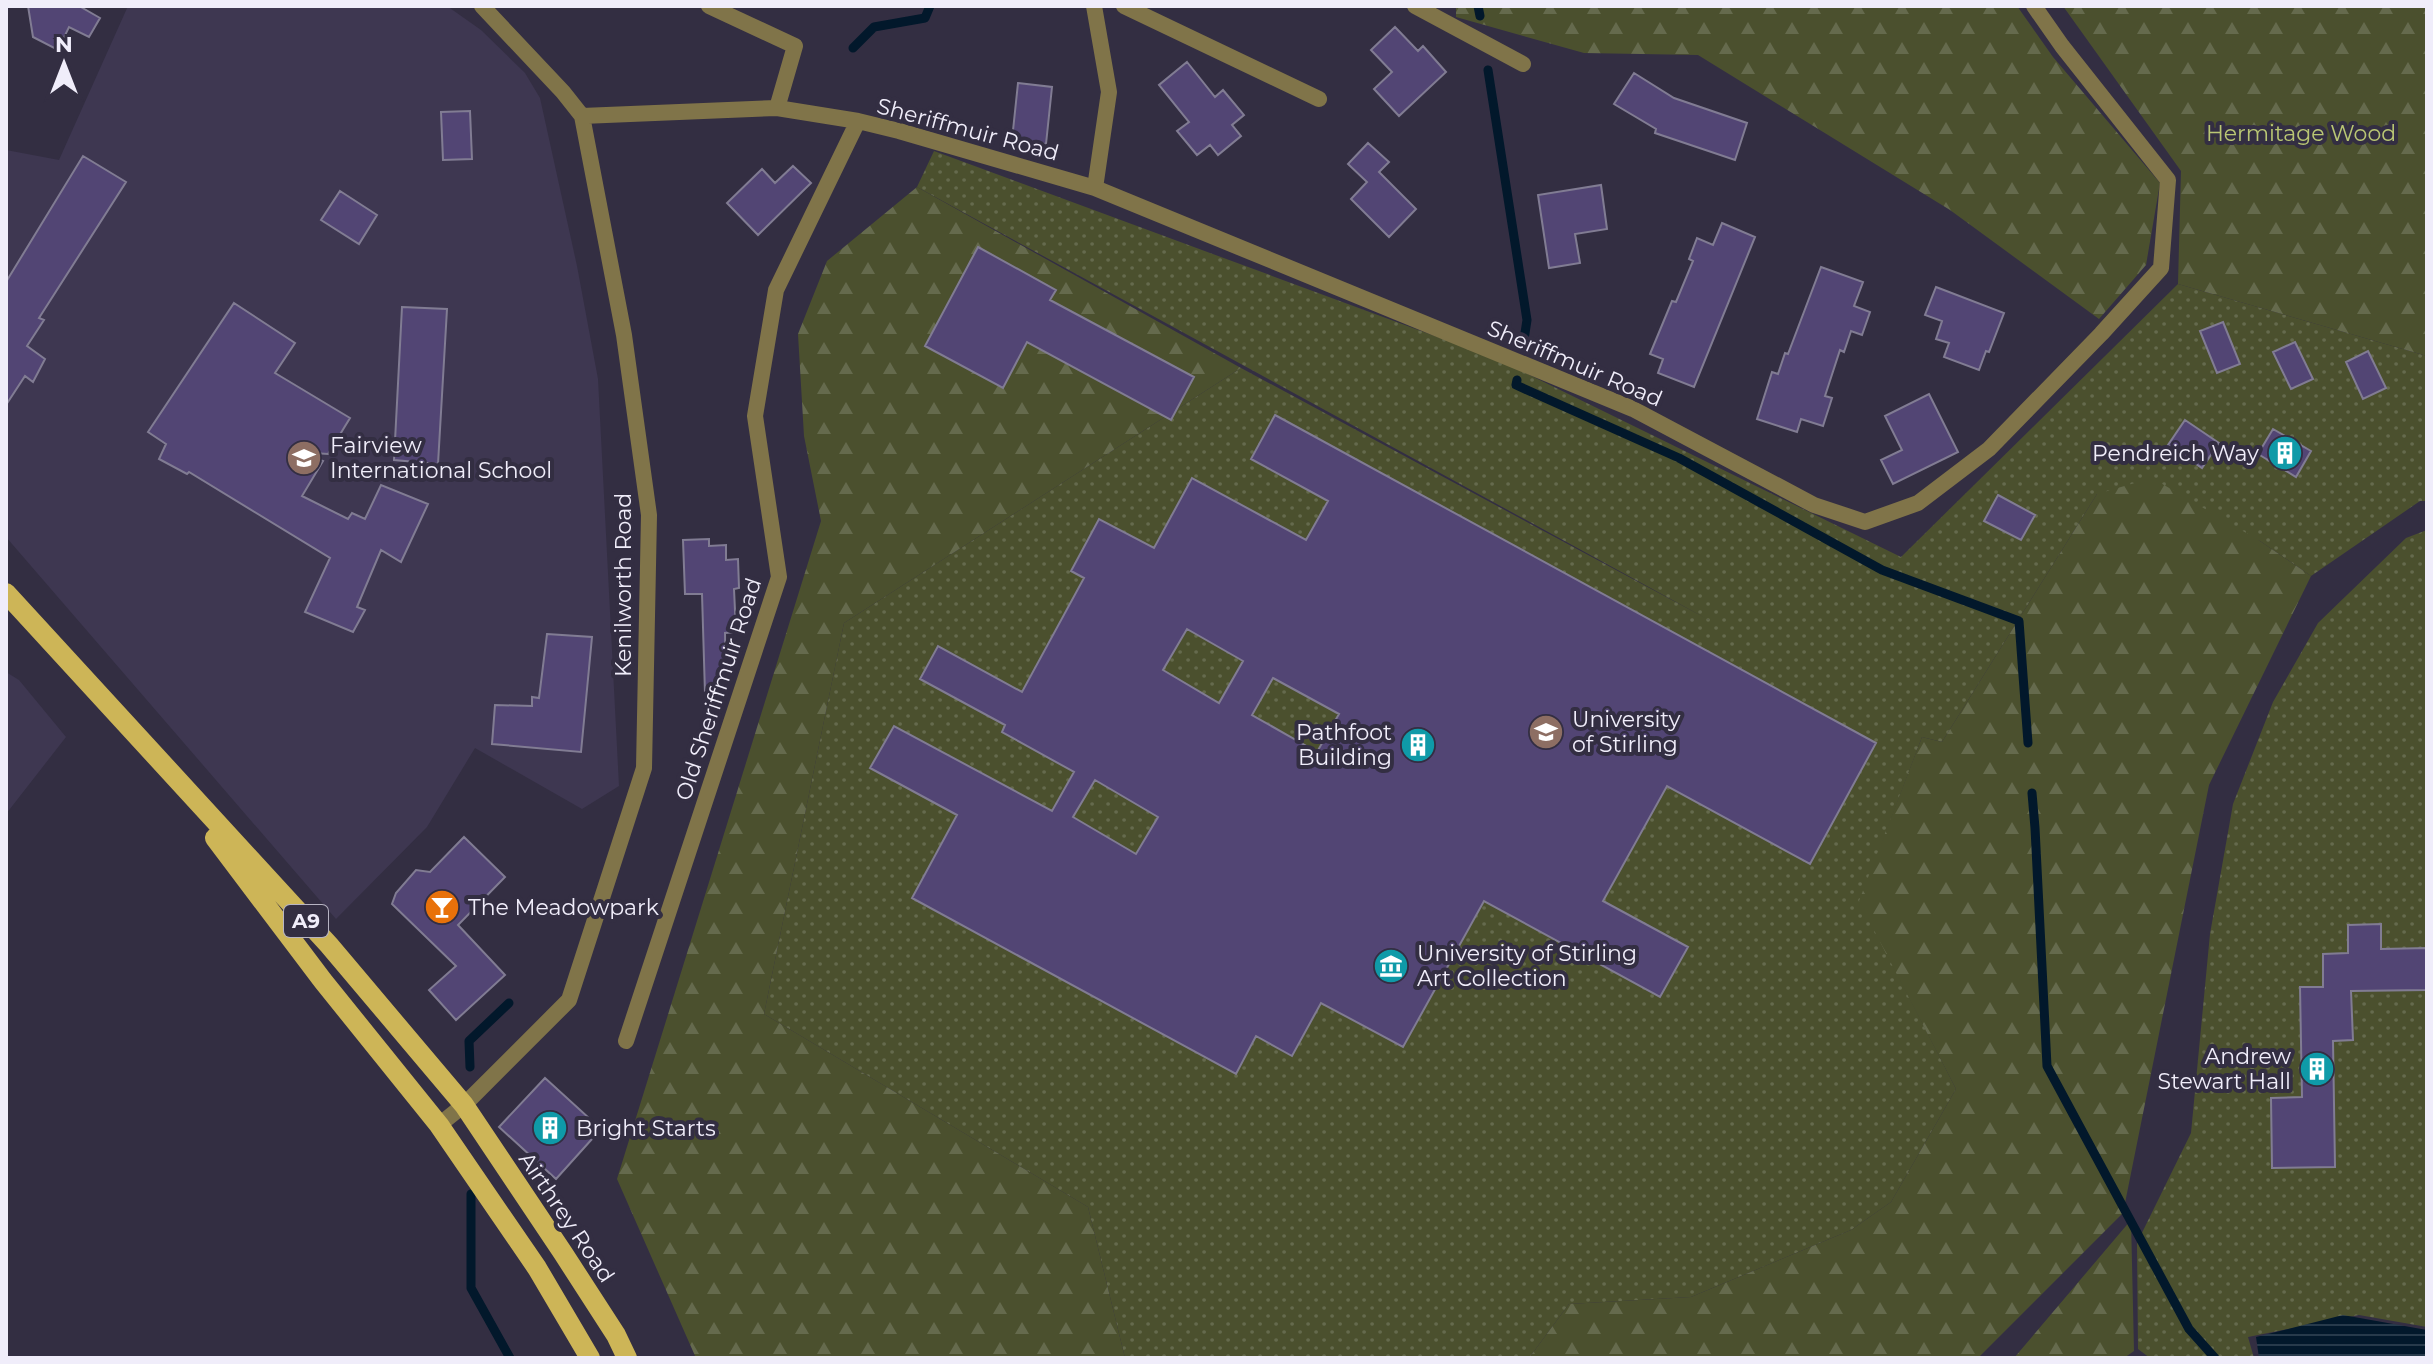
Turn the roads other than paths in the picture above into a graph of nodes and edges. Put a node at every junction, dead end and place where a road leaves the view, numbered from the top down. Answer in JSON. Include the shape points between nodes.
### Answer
{"nodes":[{"id":1,"x":482,"y":6,"type":"edge"},
{"id":2,"x":709,"y":6,"type":"edge"},
{"id":3,"x":1094,"y":6,"type":"edge"},
{"id":4,"x":1124,"y":6,"type":"edge"},
{"id":5,"x":1415,"y":6,"type":"edge"},
{"id":6,"x":2034,"y":6,"type":"edge"},
{"id":7,"x":1523,"y":64,"type":"dead end"},
{"id":8,"x":1319,"y":99,"type":"dead end"},
{"id":9,"x":777,"y":108,"type":"junction"},
{"id":10,"x":582,"y":116,"type":"junction"},
{"id":11,"x":858,"y":121,"type":"junction"},
{"id":12,"x":1095,"y":188,"type":"junction"},
{"id":13,"x":6,"y":593,"type":"edge"},
{"id":14,"x":142,"y":742,"type":"junction"},
{"id":15,"x":626,"y":1041,"type":"dead end"},
{"id":16,"x":464,"y":1105,"type":"junction"},
{"id":17,"x":439,"y":1125,"type":"junction"},
{"id":18,"x":590,"y":1358,"type":"edge"},
{"id":19,"x":627,"y":1358,"type":"edge"}],
"edges":[{"from":1,"to":10,"type":"street","name":"Kenilworth Road"},
{"from":2,"to":9,"type":"street","via":[[795,46]]},
{"from":3,"to":12,"type":"street","via":[[1109,92]]},
{"from":4,"to":8,"type":"street"},
{"from":5,"to":7,"type":"street"},
{"from":6,"to":12,"type":"street","name":"Sheriffmuir Road","via":[[2168,180],[2161,268],[1989,449],[1918,503],[1865,522],[1814,505],[1633,409]]},
{"from":9,"to":10,"type":"street","name":"Sheriffmuir Road"},
{"from":9,"to":11,"type":"street","name":"Sheriffmuir Road"},
{"from":10,"to":16,"type":"street","name":"Kenilworth Road","via":[[624,335],[649,515],[644,768],[569,1000]]},
{"from":11,"to":12,"type":"street","name":"Sheriffmuir Road"},
{"from":11,"to":15,"type":"street","name":"Old Sheriffmuir Road","via":[[776,290],[755,416],[779,577]]},
{"from":13,"to":14,"type":"main road","number":"A9"},
{"from":14,"to":16,"type":"main road","number":"A9","via":[[329,945]]},
{"from":14,"to":17,"type":"main road","number":"A9"},
{"from":16,"to":17,"type":"street","name":"Kenilworth Road"},
{"from":16,"to":19,"type":"main road","name":"Airthrey Road","number":"A9"},
{"from":17,"to":18,"type":"main road","number":"A9","via":[[537,1268]]}]}
